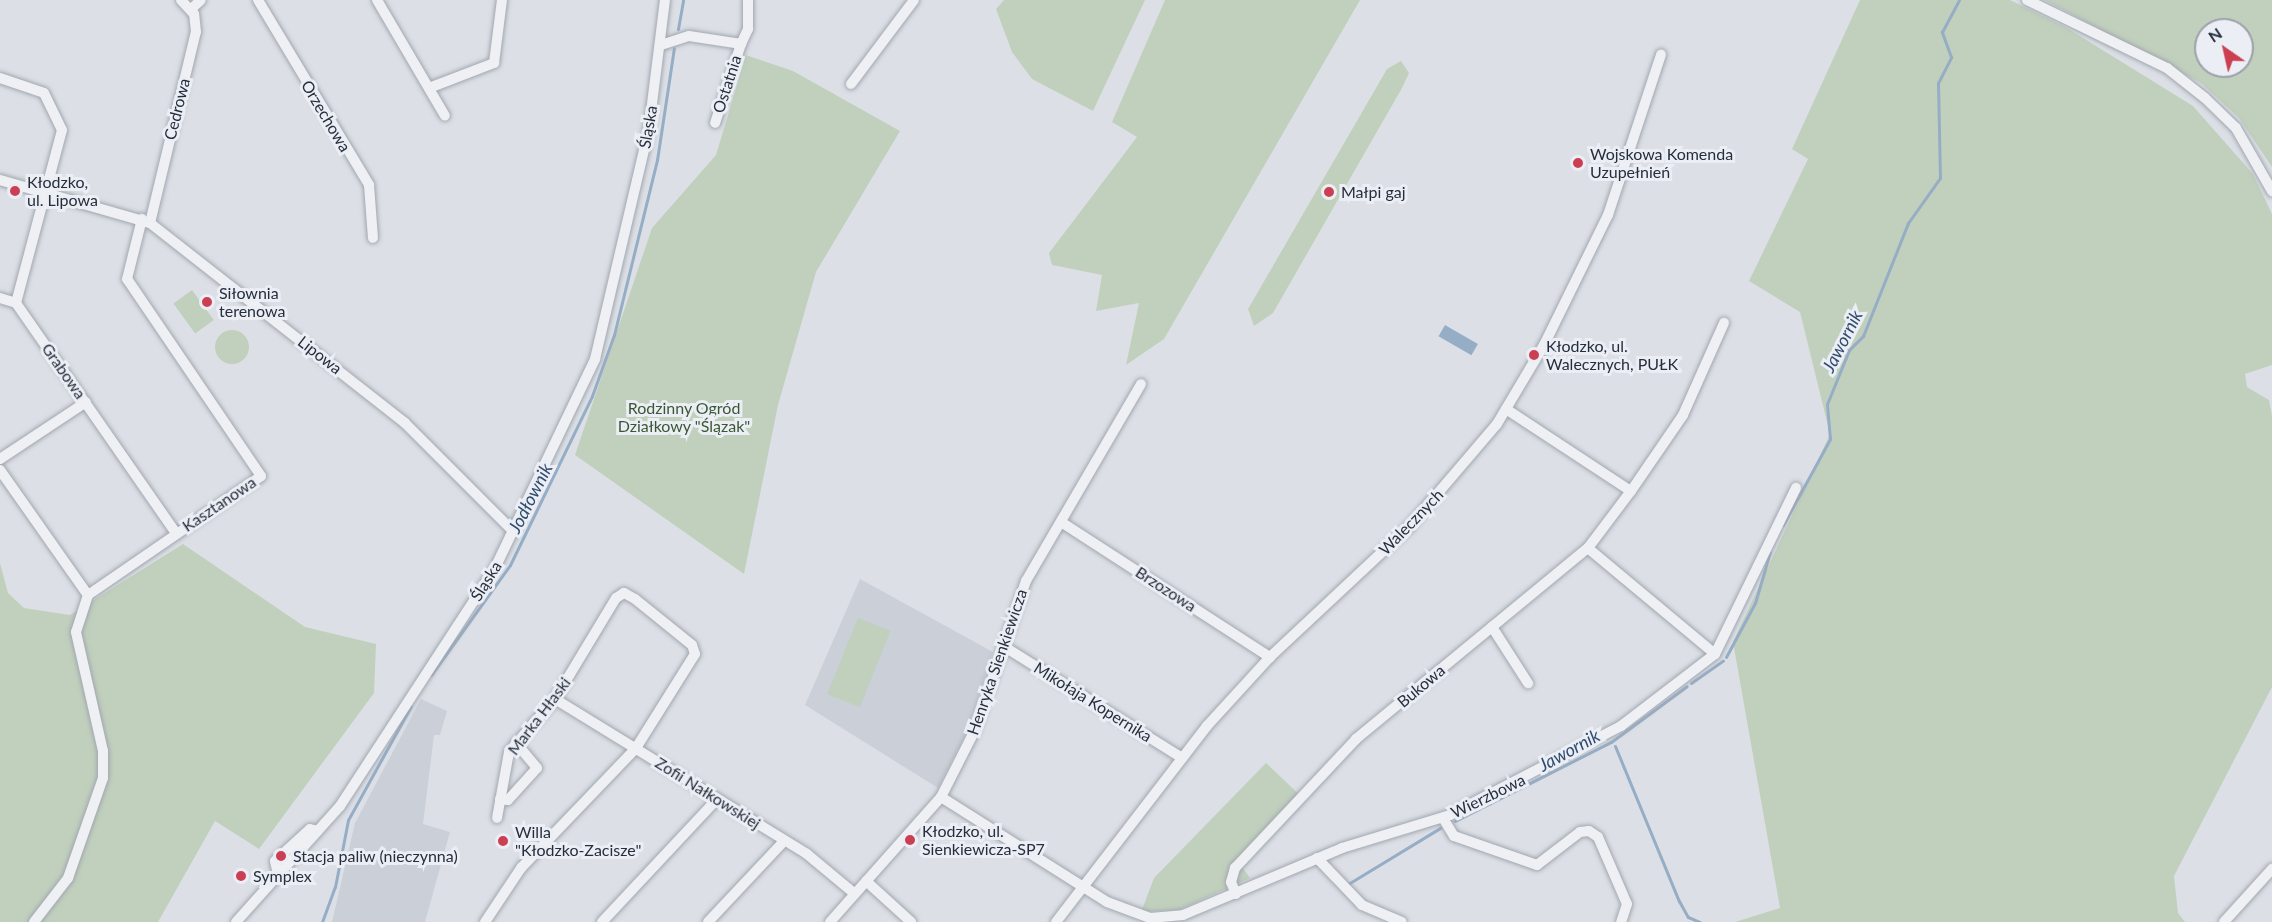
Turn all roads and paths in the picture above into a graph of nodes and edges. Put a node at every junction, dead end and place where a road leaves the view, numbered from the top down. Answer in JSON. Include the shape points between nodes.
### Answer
{"nodes":[{"id":1,"x":181,"y":0,"type":"edge"},
{"id":2,"x":201,"y":0,"type":"edge"},
{"id":3,"x":258,"y":0,"type":"edge"},
{"id":4,"x":377,"y":0,"type":"edge"},
{"id":5,"x":502,"y":0,"type":"edge"},
{"id":6,"x":665,"y":0,"type":"edge"},
{"id":7,"x":748,"y":0,"type":"edge"},
{"id":8,"x":914,"y":0,"type":"edge"},
{"id":9,"x":2027,"y":0,"type":"edge"},
{"id":10,"x":191,"y":9,"type":"junction"},
{"id":11,"x":741,"y":44,"type":"junction"},
{"id":12,"x":661,"y":45,"type":"junction"},
{"id":13,"x":1661,"y":55,"type":"dead end"},
{"id":14,"x":0,"y":78,"type":"edge"},
{"id":15,"x":851,"y":84,"type":"dead end"},
{"id":16,"x":429,"y":88,"type":"junction"},
{"id":17,"x":445,"y":116,"type":"dead end"},
{"id":18,"x":715,"y":123,"type":"dead end"},
{"id":19,"x":0,"y":180,"type":"edge"},
{"id":20,"x":2272,"y":191,"type":"edge"},
{"id":21,"x":47,"y":193,"type":"junction"},
{"id":22,"x":146,"y":221,"type":"junction"},
{"id":23,"x":373,"y":238,"type":"dead end"},
{"id":24,"x":0,"y":297,"type":"edge"},
{"id":25,"x":16,"y":303,"type":"junction"},
{"id":26,"x":1724,"y":323,"type":"dead end"},
{"id":27,"x":1141,"y":384,"type":"dead end"},
{"id":28,"x":86,"y":402,"type":"junction"},
{"id":29,"x":1506,"y":409,"type":"junction"},
{"id":30,"x":0,"y":459,"type":"edge"},
{"id":31,"x":0,"y":470,"type":"edge"},
{"id":32,"x":1796,"y":488,"type":"dead end"},
{"id":33,"x":1631,"y":491,"type":"junction"},
{"id":34,"x":1061,"y":522,"type":"junction"},
{"id":35,"x":514,"y":532,"type":"junction"},
{"id":36,"x":176,"y":534,"type":"junction"},
{"id":37,"x":1588,"y":548,"type":"junction"},
{"id":38,"x":88,"y":595,"type":"junction"},
{"id":39,"x":1492,"y":627,"type":"junction"},
{"id":40,"x":1003,"y":646,"type":"junction"},
{"id":41,"x":1715,"y":654,"type":"junction"},
{"id":42,"x":1270,"y":657,"type":"junction"},
{"id":43,"x":1528,"y":683,"type":"dead end"},
{"id":44,"x":555,"y":699,"type":"junction"},
{"id":45,"x":516,"y":743,"type":"junction"},
{"id":46,"x":636,"y":748,"type":"junction"},
{"id":47,"x":1182,"y":758,"type":"junction"},
{"id":48,"x":941,"y":797,"type":"junction"},
{"id":49,"x":500,"y":799,"type":"junction"},
{"id":50,"x":717,"y":799,"type":"junction"},
{"id":51,"x":497,"y":818,"type":"dead end"},
{"id":52,"x":1443,"y":818,"type":"junction"},
{"id":53,"x":784,"y":842,"type":"junction"},
{"id":54,"x":1317,"y":858,"type":"junction"},
{"id":55,"x":2272,"y":869,"type":"edge"},
{"id":56,"x":866,"y":881,"type":"junction"},
{"id":57,"x":1084,"y":887,"type":"junction"},
{"id":58,"x":855,"y":894,"type":"junction"},
{"id":59,"x":1236,"y":894,"type":"junction"},
{"id":60,"x":34,"y":922,"type":"edge"},
{"id":61,"x":236,"y":922,"type":"edge"},
{"id":62,"x":486,"y":922,"type":"edge"},
{"id":63,"x":602,"y":922,"type":"edge"},
{"id":64,"x":708,"y":922,"type":"edge"},
{"id":65,"x":830,"y":922,"type":"edge"},
{"id":66,"x":911,"y":922,"type":"edge"},
{"id":67,"x":1056,"y":922,"type":"edge"},
{"id":68,"x":1402,"y":922,"type":"edge"},
{"id":69,"x":1621,"y":922,"type":"edge"},
{"id":70,"x":2224,"y":922,"type":"edge"}],
"edges":[{"from":1,"to":10,"type":"street"},
{"from":2,"to":10,"type":"street"},
{"from":3,"to":23,"type":"street","name":"Orzechowa","via":[[369,185]]},
{"from":4,"to":16,"type":"street"},
{"from":5,"to":16,"type":"street","via":[[494,63]]},
{"from":6,"to":12,"type":"street","name":"Śląska"},
{"from":7,"to":11,"type":"street","name":"Ostatnia","via":[[748,29]]},
{"from":8,"to":15,"type":"street"},
{"from":9,"to":20,"type":"street","via":[[2167,68],[2198,92],[2236,128]]},
{"from":10,"to":22,"type":"street","name":"Cedrowa","via":[[196,32]]},
{"from":11,"to":12,"type":"street","name":"Ostatnia","via":[[689,36]]},
{"from":11,"to":18,"type":"street","name":"Ostatnia"},
{"from":12,"to":35,"type":"street","name":"Śląska","via":[[647,140],[595,359]]},
{"from":13,"to":29,"type":"street","name":"Walecznych","via":[[1608,215]]},
{"from":14,"to":21,"type":"street","via":[[44,93],[56,110],[61,144]]},
{"from":16,"to":17,"type":"street"},
{"from":19,"to":21,"type":"street","name":"Lipowa"},
{"from":21,"to":22,"type":"street","name":"Lipowa"},
{"from":21,"to":25,"type":"street"},
{"from":22,"to":35,"type":"street","name":"Lipowa","via":[[405,423]]},
{"from":22,"to":36,"type":"street","name":"Kasztanowa","via":[[128,279],[261,476]]},
{"from":24,"to":25,"type":"street"},
{"from":25,"to":28,"type":"street","name":"Grabowa"},
{"from":26,"to":33,"type":"street","name":"Bukowa","via":[[1683,415]]},
{"from":27,"to":34,"type":"street","name":"Henryka Sienkiewicza"},
{"from":28,"to":30,"type":"street"},
{"from":28,"to":36,"type":"street","name":"Grabowa"},
{"from":29,"to":33,"type":"street"},
{"from":29,"to":42,"type":"street","name":"Walecznych","via":[[1409,527]]},
{"from":31,"to":38,"type":"street"},
{"from":32,"to":41,"type":"street"},
{"from":33,"to":37,"type":"street","name":"Bukowa"},
{"from":34,"to":40,"type":"street","name":"Henryka Sienkiewicza","via":[[1026,581]]},
{"from":34,"to":42,"type":"street","name":"Brzozowa"},
{"from":35,"to":61,"type":"street","name":"Śląska","via":[[361,776],[318,831]]},
{"from":36,"to":38,"type":"street","name":"Kasztanowa"},
{"from":37,"to":39,"type":"street","name":"Bukowa"},
{"from":37,"to":41,"type":"street"},
{"from":38,"to":60,"type":"street","via":[[76,632],[104,751],[103,778],[68,878]]},
{"from":39,"to":43,"type":"street"},
{"from":39,"to":59,"type":"street","name":"Bukowa","via":[[1356,739],[1235,868],[1231,882]]},
{"from":40,"to":47,"type":"street","name":"Mikołaja Kopernika"},
{"from":40,"to":48,"type":"street","name":"Henryka Sienkiewicza","via":[[974,732]]},
{"from":41,"to":52,"type":"street","name":"Wierzbowa","via":[[1621,726]]},
{"from":42,"to":47,"type":"street","name":"Walecznych"},
{"from":44,"to":45,"type":"street","name":"Marka Hłaski"},
{"from":44,"to":46,"type":"street","name":"Zofii Nałkowskiej"},
{"from":44,"to":46,"type":"street","name":"Marka Hłaski","via":[[624,593],[692,645],[695,654]]},
{"from":45,"to":49,"type":"street","name":"Marka Hłaski","via":[[508,752]]},
{"from":45,"to":49,"type":"street","via":[[537,768],[508,800]]},
{"from":46,"to":50,"type":"street","name":"Zofii Nałkowskiej"},
{"from":46,"to":62,"type":"street","via":[[521,868]]},
{"from":47,"to":57,"type":"street","name":"Walecznych"},
{"from":48,"to":56,"type":"street","name":"Henryka Sienkiewicza"},
{"from":48,"to":57,"type":"street","name":"Wierzbowa"},
{"from":49,"to":51,"type":"street","name":"Marka Hłaski"},
{"from":50,"to":53,"type":"street","name":"Zofii Nałkowskiej"},
{"from":50,"to":63,"type":"street"},
{"from":52,"to":54,"type":"street","name":"Wierzbowa"},
{"from":52,"to":69,"type":"street","via":[[1454,837],[1537,865],[1580,832],[1589,831],[1598,837],[1627,904]]},
{"from":53,"to":58,"type":"street","name":"Zofii Nałkowskiej"},
{"from":53,"to":64,"type":"street"},
{"from":54,"to":59,"type":"street","name":"Wierzbowa"},
{"from":54,"to":68,"type":"street","via":[[1362,905]]},
{"from":55,"to":70,"type":"street"},
{"from":56,"to":58,"type":"street","name":"Henryka Sienkiewicza"},
{"from":56,"to":66,"type":"street"},
{"from":57,"to":59,"type":"street","name":"Wierzbowa","via":[[1150,918],[1183,915]]},
{"from":57,"to":67,"type":"street","name":"Walecznych"},
{"from":58,"to":65,"type":"street","name":"Henryka Sienkiewicza"}]}
